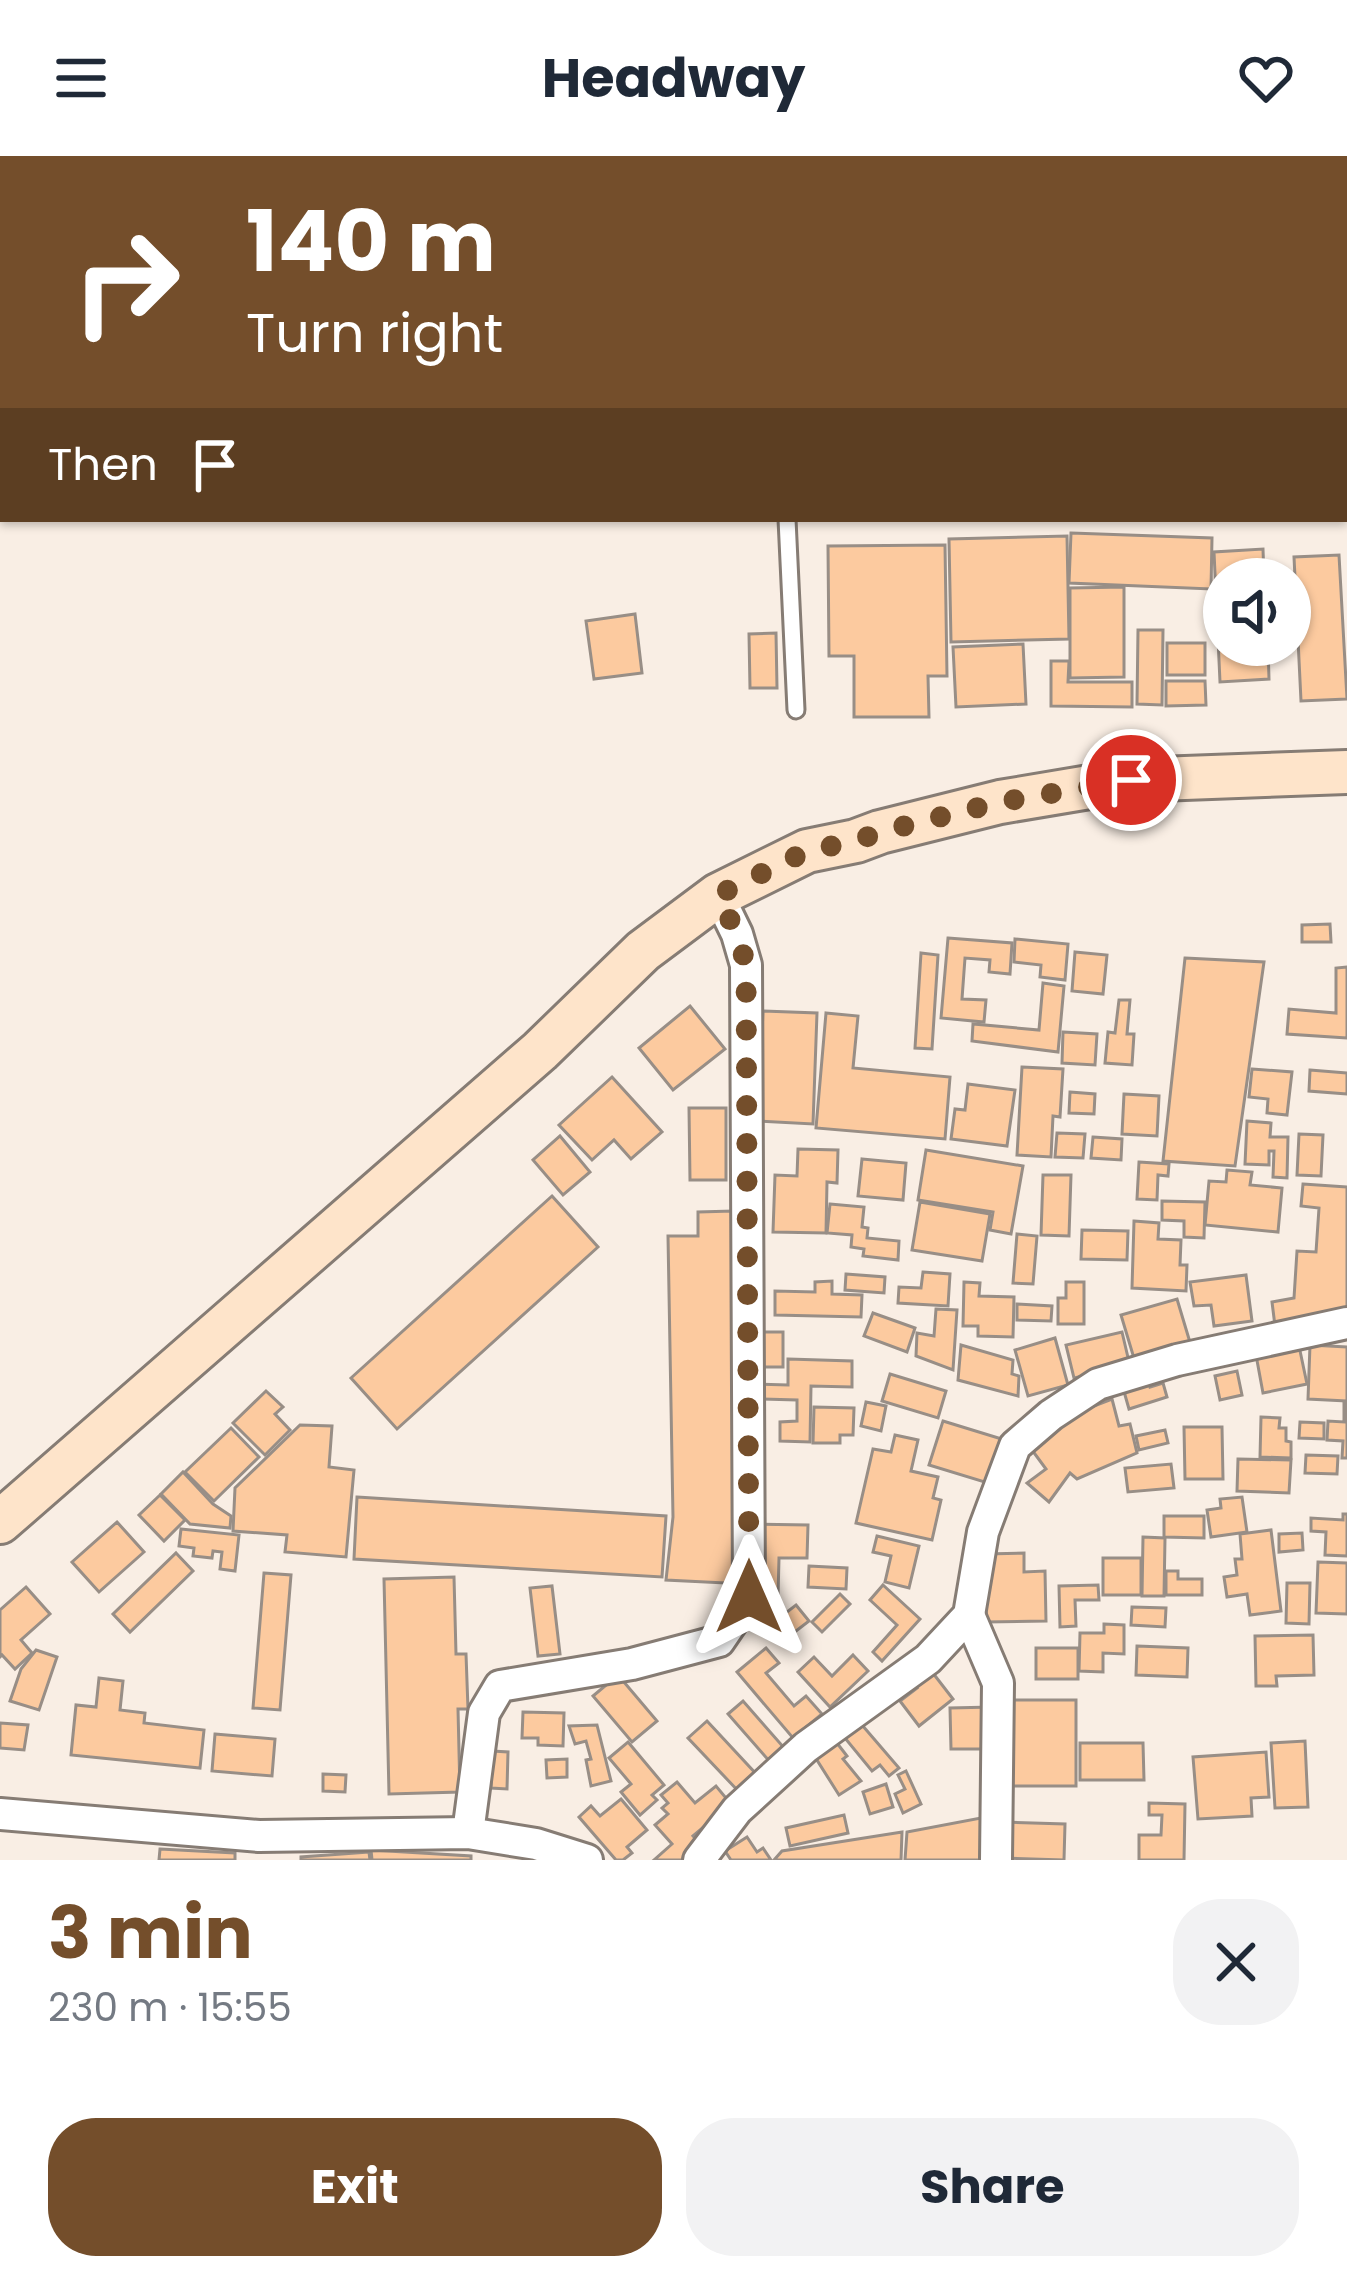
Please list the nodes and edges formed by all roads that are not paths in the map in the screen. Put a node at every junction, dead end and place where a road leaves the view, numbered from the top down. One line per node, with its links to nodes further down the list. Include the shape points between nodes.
1 (787, 522): 2 (lane)
2 (796, 710)
3 (1347, 772): 4 (main road, via 1131,780 1000,802 807,851)
4 (718, 895): 6 (main road, via 643,951 540,1051); 9 (street, via 746,964 749,1597 719,1641 500,1686 484,1713)
5 (1347, 1323): 7 (street, via 1098,1384 1051,1415 1015,1446 983,1532)
6 (0, 1522)
7 (969, 1615): 12 (street, via 928,1659 788,1763 737,1810); 13 (street, via 998,1683)
8 (0, 1814): 10 (street)
9 (468, 1833): 10 (street); 11 (street)
10 (257, 1848)
11 (587, 1860)
12 (700, 1860)
13 (996, 1860)

